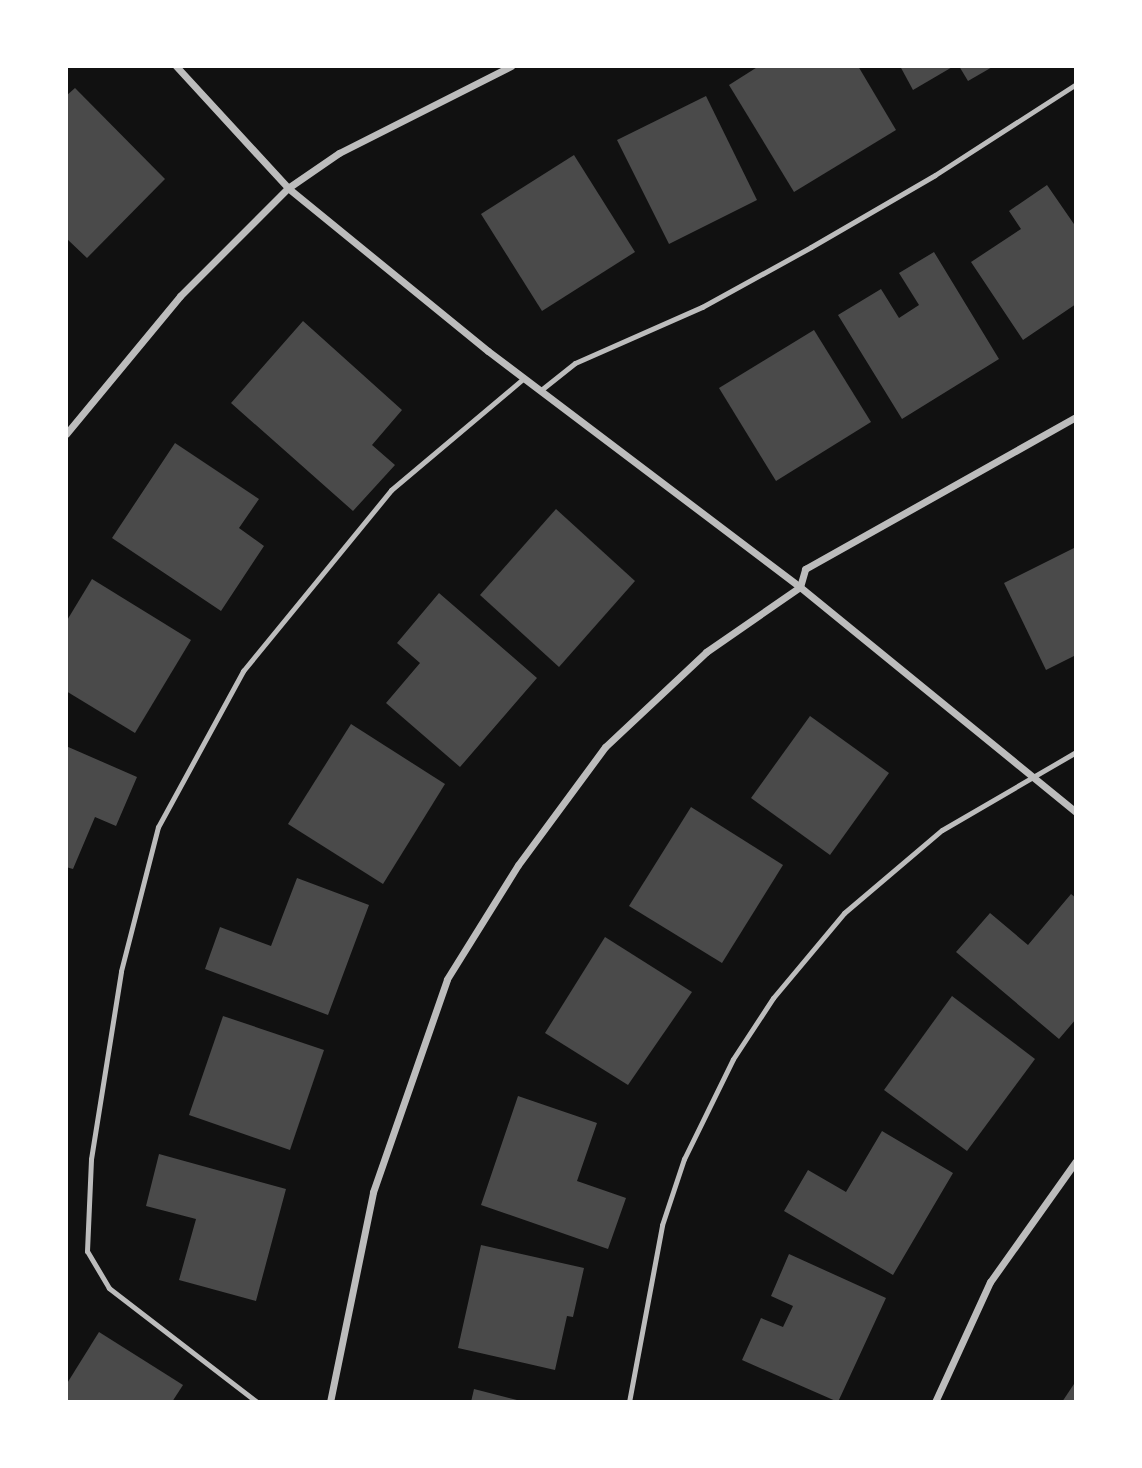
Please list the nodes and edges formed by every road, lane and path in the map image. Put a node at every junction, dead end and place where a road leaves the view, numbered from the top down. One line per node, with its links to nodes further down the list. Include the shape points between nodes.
1 (176, 66): 4 (street)
2 (511, 66): 4 (street, via 339,153)
3 (1076, 84): 6 (lane, via 822,241 702,307 575,363)
4 (288, 188): 5 (street); 8 (street, via 180,296)
5 (524, 378): 6 (street); 14 (lane, via 391,490 243,671 158,827 121,971 91,1159 87,1251 109,1288)
6 (541, 390): 9 (street)
7 (1076, 417): 9 (street, via 805,569)
8 (66, 433)
9 (800, 587): 11 (street); 15 (street, via 706,652 605,747 518,865 447,979 373,1192)
10 (1076, 752): 11 (lane)
11 (1034, 778): 12 (street); 16 (lane, via 988,799 942,830 844,914 773,998 746,1039 684,1158 662,1225)
12 (1076, 812)
13 (1076, 1161): 17 (street, via 990,1282)
14 (257, 1402)
15 (330, 1402)
16 (629, 1402)
17 (935, 1402)

